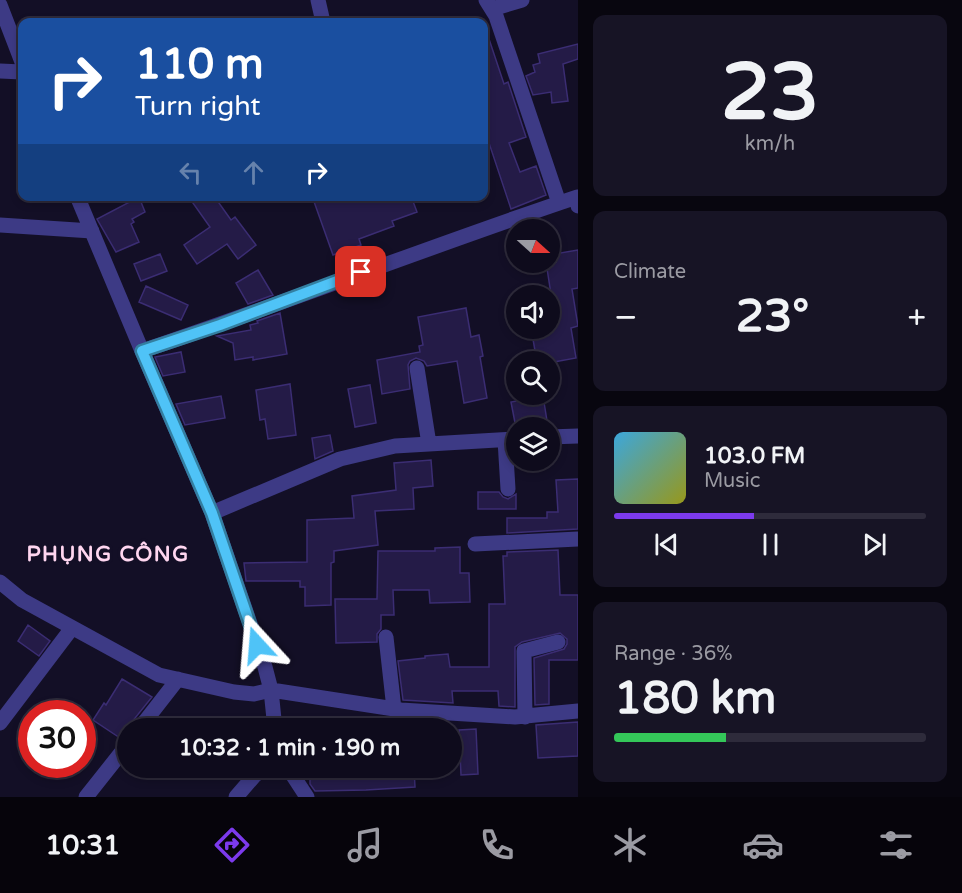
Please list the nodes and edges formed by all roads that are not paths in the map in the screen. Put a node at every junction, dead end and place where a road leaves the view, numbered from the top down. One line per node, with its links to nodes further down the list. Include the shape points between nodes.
1 (318, 0): 5 (street)
2 (522, 0): 3 (street)
3 (489, 4): 11 (street)
4 (0, 5): 6 (street)
5 (322, 18)
6 (18, 52)
7 (0, 71): 8 (street)
8 (18, 72)
9 (578, 200): 11 (street)
10 (79, 201): 13 (street)
11 (559, 202): 14 (street)
12 (0, 225): 13 (street)
13 (92, 231): 14 (street)
14 (142, 351): 22 (street)
15 (417, 368): 19 (street)
16 (578, 436): 17 (street)
17 (560, 437)
18 (506, 440): 19 (street)
19 (429, 444): 22 (street, via 395,446 340,459)
20 (509, 471): 21 (street)
21 (508, 489)
22 (212, 513): 30 (street)
23 (578, 539): 24 (street)
24 (475, 544)
25 (0, 582): 26 (street, via 22,600)
26 (72, 627): 29 (street, via 159,675); 36 (street)
27 (386, 637): 31 (street)
28 (558, 642): 33 (street, via 524,651)
29 (178, 679): 30 (street, via 234,692 254,694); 34 (street)
30 (271, 690): 31 (street); 35 (street)
31 (394, 709): 33 (street)
32 (578, 711): 33 (street)
33 (525, 717)
34 (148, 718)
35 (274, 718)
36 (0, 723)
37 (117, 758): 40 (street)
38 (252, 778): 41 (street)
39 (295, 778): 42 (street)
40 (86, 797)
41 (236, 797)
42 (307, 797)

